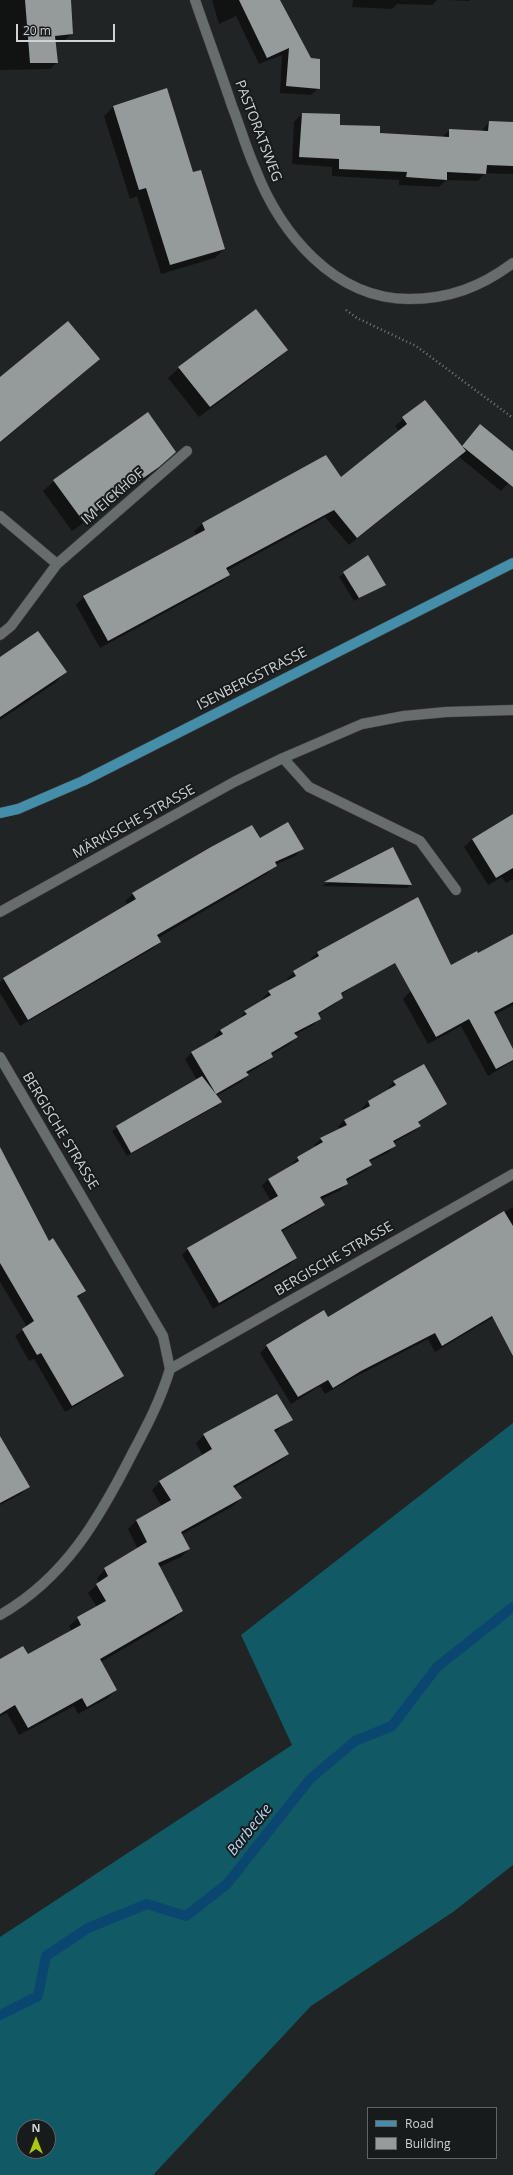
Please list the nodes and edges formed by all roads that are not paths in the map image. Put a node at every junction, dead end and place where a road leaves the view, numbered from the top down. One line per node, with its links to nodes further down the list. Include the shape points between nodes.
1 (195, 0): 2 (street, PASTORATSWEG, via 255,170 275,208 301,246 322,266 344,282 369,293 397,299 426,299 455,294 477,286)
2 (513, 264)
3 (187, 451): 6 (street, IM EICKHOF)
4 (0, 516): 6 (street)
5 (513, 563): 10 (main road, ISENBERGSTRASSE, via 84,781 18,809)
6 (56, 564): 7 (street, IM EICKHOF, via 11,626)
7 (0, 635)
8 (513, 710): 9 (street, MÄRKISCHE STRASSE, via 446,712 384,719 362,724)
9 (283, 758): 11 (street, via 309,787 420,841); 12 (street, MÄRKISCHE STRASSE, via 234,782)
10 (0, 813)
11 (456, 890)
12 (0, 912)
13 (0, 1057): 15 (street, BERGISCHE STRASSE, via 163,1336)
14 (513, 1174): 15 (street, BERGISCHE STRASSE)
15 (170, 1368): 16 (street, BERGISCHE STRASSE, via 164,1391 152,1416 113,1492 90,1528 63,1565 37,1592)
16 (0, 1615)

